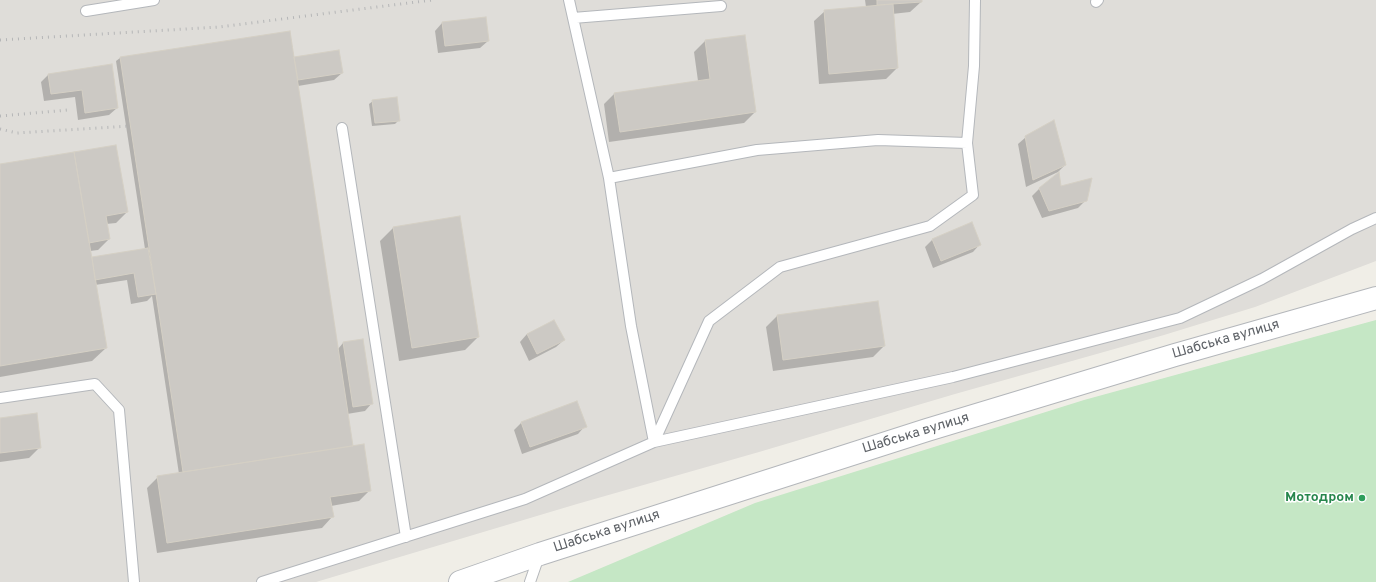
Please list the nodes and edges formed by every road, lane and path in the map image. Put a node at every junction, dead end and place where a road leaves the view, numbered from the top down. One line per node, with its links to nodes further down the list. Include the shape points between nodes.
1 (154, 0): 5 (lane)
2 (569, 0): 6 (lane)
3 (975, 0): 8 (lane, via 974,66)
4 (721, 6): 6 (lane)
5 (86, 11)
6 (573, 18): 9 (lane)
7 (342, 128): 14 (lane)
8 (967, 143): 9 (lane, via 878,140 757,150); 13 (lane, via 973,195 930,226 780,267 709,321)
9 (609, 178): 13 (lane, via 631,326)
10 (1376, 218): 13 (lane, via 1262,279 1180,318 953,377)
11 (1376, 298): 15 (street, Шабська вулиця, via 1168,357 927,430)
12 (0, 398): 16 (lane, via 95,384 119,410)
13 (654, 442): 14 (lane, via 525,499)
14 (406, 537): 17 (lane)
15 (540, 554): 18 (street, Шабська вулиця); 19 (lane)
16 (134, 582)
17 (262, 582)
18 (460, 582)
19 (530, 582)

